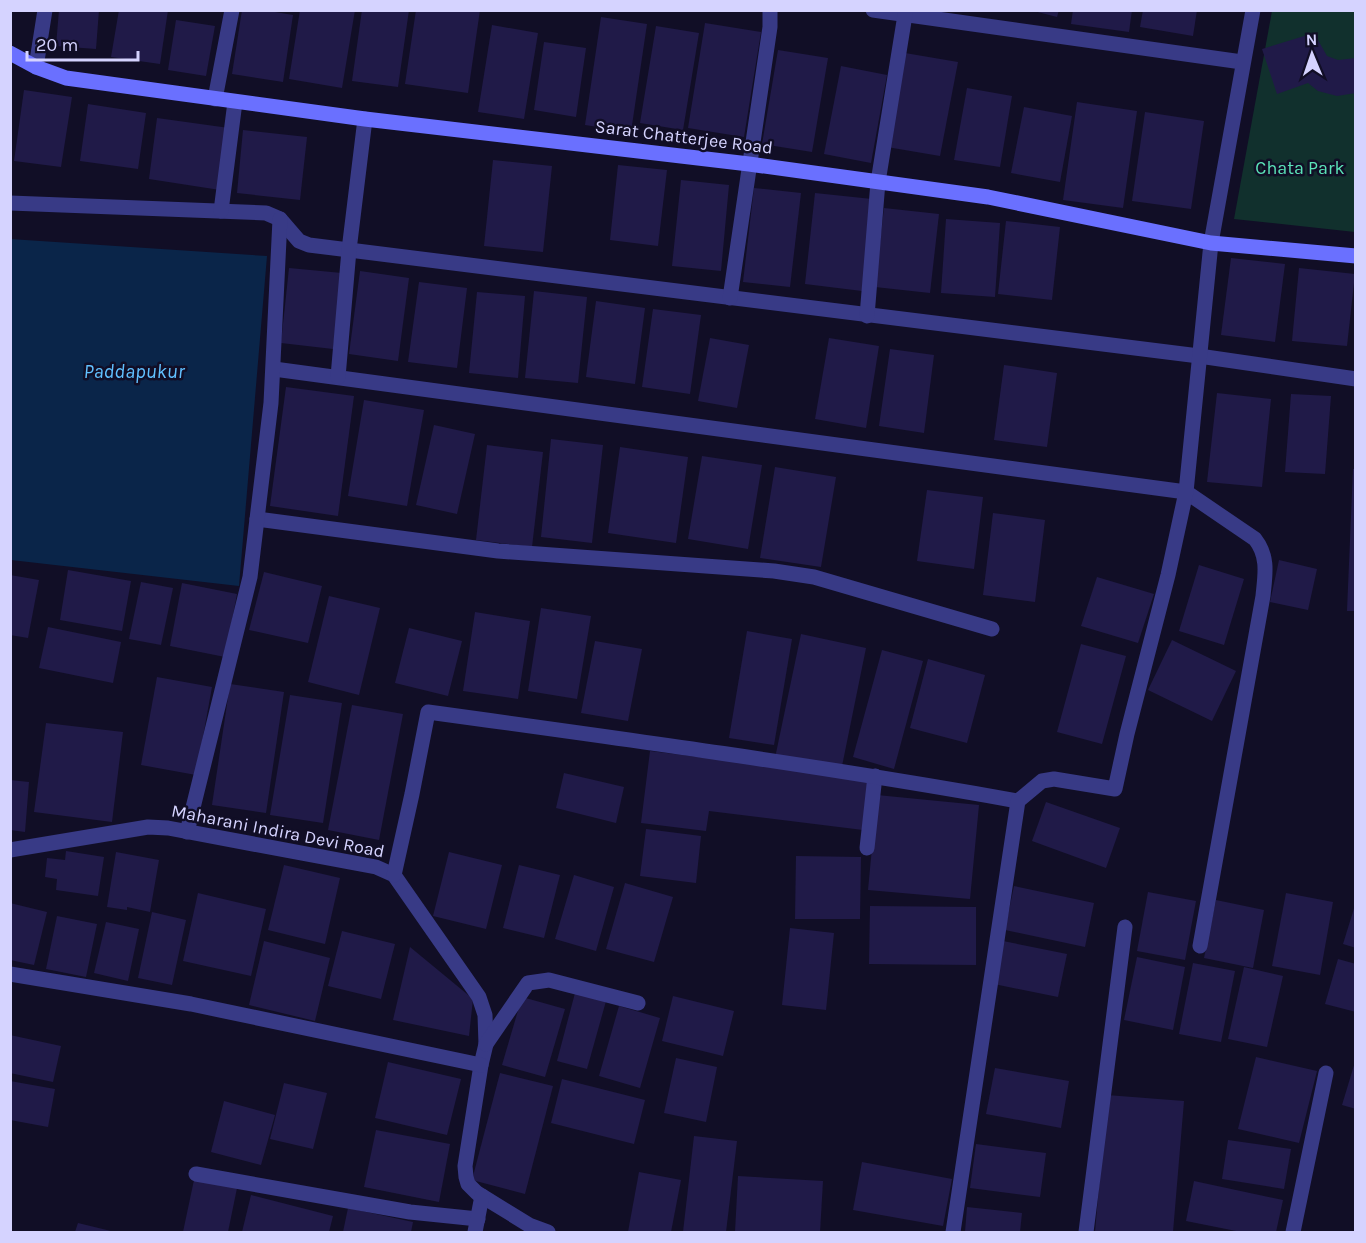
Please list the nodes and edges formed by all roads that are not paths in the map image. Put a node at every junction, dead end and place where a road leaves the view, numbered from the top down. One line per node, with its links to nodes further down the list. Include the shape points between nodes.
1 (45, 10): 9 (street)
2 (232, 10): 10 (street)
3 (770, 10): 13 (street)
4 (873, 10): 6 (street)
5 (1253, 10): 8 (street)
6 (905, 15): 8 (street); 14 (street)
7 (10, 53): 9 (street, Sarat Chatterjee Road)
8 (1242, 62): 18 (street)
9 (36, 67): 10 (street, Sarat Chatterjee Road, via 66,78)
10 (215, 99): 11 (street, Sarat Chatterjee Road)
11 (235, 102): 12 (street, Sarat Chatterjee Road); 16 (street)
12 (365, 119): 13 (street, Sarat Chatterjee Road); 19 (street)
13 (749, 164): 14 (street, Sarat Chatterjee Road); 21 (street)
14 (878, 182): 18 (street, Sarat Chatterjee Road, via 988,197); 22 (street)
15 (10, 202): 16 (street)
16 (221, 211): 17 (street, via 266,213)
17 (280, 219): 19 (street, via 299,241); 24 (street)
18 (1211, 243): 20 (street, Sarat Chatterjee Road); 23 (street)
19 (350, 250): 21 (street); 25 (street)
20 (1356, 256)
21 (730, 298): 22 (street)
22 (867, 316): 23 (street)
23 (1199, 356): 26 (street); 27 (street)
24 (274, 369): 25 (street); 28 (street)
25 (338, 377): 27 (street)
26 (1356, 379)
27 (1186, 492): 31 (street, via 1115,789 1054,778 1042,781); 37 (street, via 1255,539 1266,561 1261,608)
28 (257, 519): 29 (street, via 498,551 774,571 814,577); 32 (street, via 242,617)
29 (992, 629)
30 (875, 776): 31 (street); 33 (street); 35 (street, via 428,712)
31 (1018, 801): 47 (street)
32 (187, 832): 34 (street, Maharani Indira Devi Road, via 148,827); 35 (street, Maharani Indira Devi Road, via 376,867)
33 (867, 848)
34 (10, 850)
35 (394, 875): 40 (street, Maharani Indira Devi Road, via 479,997 485,1015)
36 (1125, 927): 48 (street)
37 (1200, 946)
38 (10, 974): 41 (street, via 191,1004)
39 (638, 1003): 40 (street, via 549,980 528,983)
40 (486, 1044): 41 (street, Maharani Indira Devi Road)
41 (481, 1065): 44 (street, Maharani Indira Devi Road, via 465,1166 468,1184)
42 (1326, 1073): 49 (street)
43 (196, 1174): 45 (street)
44 (482, 1196): 45 (street); 46 (street, Maharani Indira Devi Road)
45 (476, 1226)
46 (548, 1233)
47 (953, 1233)
48 (1086, 1233)
49 (1293, 1233)

